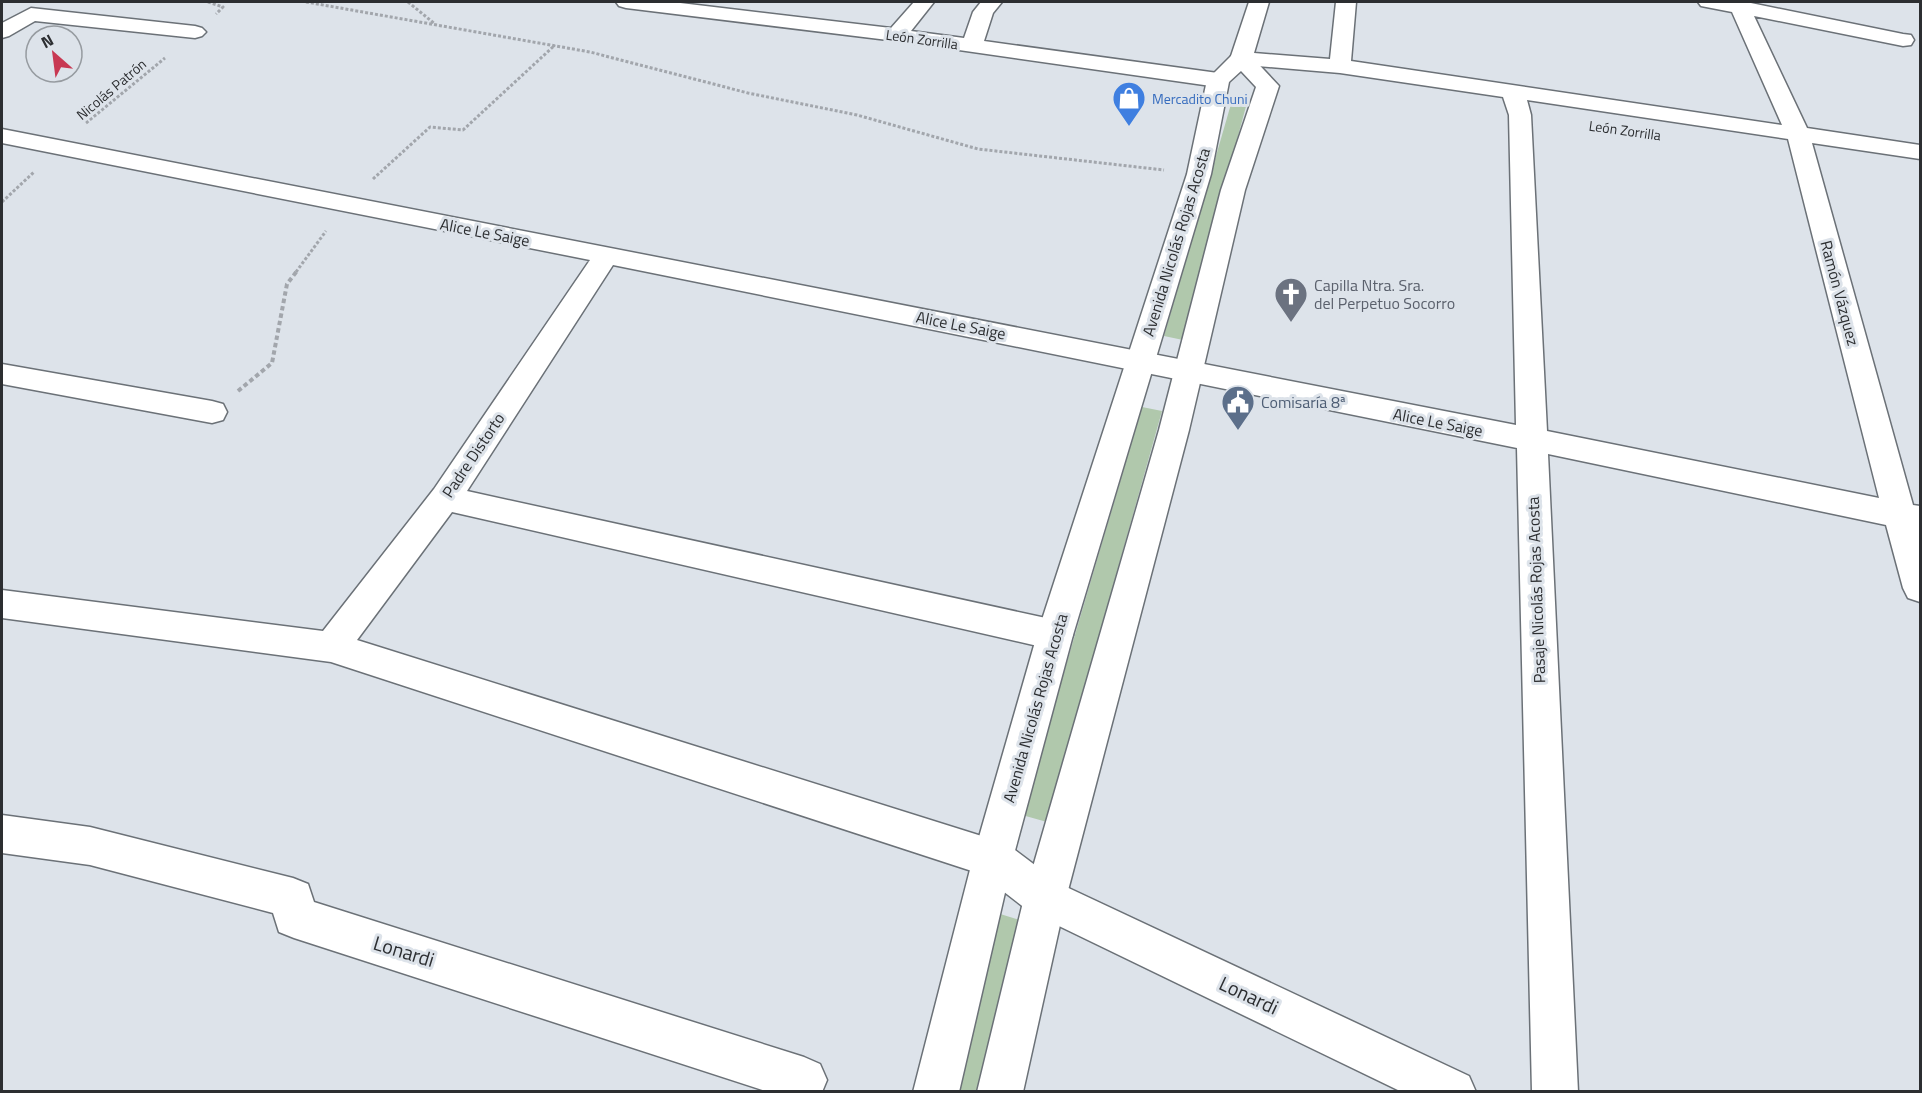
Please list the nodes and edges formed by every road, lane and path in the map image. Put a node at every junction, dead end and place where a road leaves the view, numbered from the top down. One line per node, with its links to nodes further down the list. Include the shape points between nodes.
1 (208, 2): 13 (path, Nicolás Patrón, via 224,8)
2 (306, 2): 11 (path)
3 (408, 2): 11 (path)
4 (626, 2): 14 (street, León Zorrilla)
5 (924, 2): 14 (street)
6 (992, 2): 16 (street, via 983,12)
7 (1259, 2): 17 (street)
8 (1346, 2): 18 (street)
9 (1708, 2): 10 (street)
10 (1739, 6): 15 (street); 23 (street, Ramón Vázquez)
11 (436, 25): 25 (path, via 590,51 748,93 857,115 978,149)
12 (2, 32): 13 (street, via 31,14)
13 (195, 32): 22 (path, Nicolás Patrón)
14 (896, 36): 16 (street, León Zorrilla)
15 (1903, 40)
16 (972, 46): 19 (street, León Zorrilla)
17 (1241, 59): 18 (street); 19 (street); 29 (street, via 1268,86 1233,190)
18 (1340, 66): 20 (street, León Zorrilla, via 1345,76 1378,94)
19 (1218, 80): 25 (street, Avenida Nicolás Rojas Acosta)
20 (1516, 103): 23 (street, León Zorrilla); 32 (street, Pasaje Nicolás Rojas Acosta)
21 (2, 136): 22 (street, Alice Le Saige)
22 (59, 148): 26 (path, Nicolás Patrón); 27 (street, Alice Le Saige)
23 (1810, 150): 24 (street, León Zorrilla); 34 (street, Ramón Vázquez)
24 (1920, 152)
25 (1199, 174): 28 (street, Avenida Nicolás Rojas Acosta)
26 (2, 202)
27 (606, 256): 28 (street, Alice Le Saige); 33 (street, Padre Distorto)
28 (1140, 360): 29 (street, Alice Le Saige); 37 (street, Avenida Nicolás Rojas Acosta)
29 (1189, 372): 32 (street, Alice Le Saige); 41 (street)
30 (2, 374): 31 (street)
31 (212, 412)
32 (1531, 441): 34 (street, Alice Le Saige); 46 (street, Pasaje Nicolás Rojas Acosta)
33 (445, 498): 37 (street); 38 (street, Padre Distorto)
34 (1910, 517): 35 (street, Ramón Vázquez)
35 (1920, 588)
36 (2, 604): 38 (street, Lonardi)
37 (1056, 635): 40 (street, Avenida Nicolás Rojas Acosta)
38 (331, 647): 40 (street, Lonardi)
39 (2, 834): 42 (street, Lonardi, via 90,846 293,898 294,917 804,1080)
40 (993, 858): 41 (street, Lonardi); 43 (street, Avenida Nicolás Rojas Acosta)
41 (1045, 898): 44 (street); 45 (street, Lonardi)
42 (797, 1092)
43 (936, 1092)
44 (1000, 1092)
45 (1453, 1092)
46 (1555, 1092)

